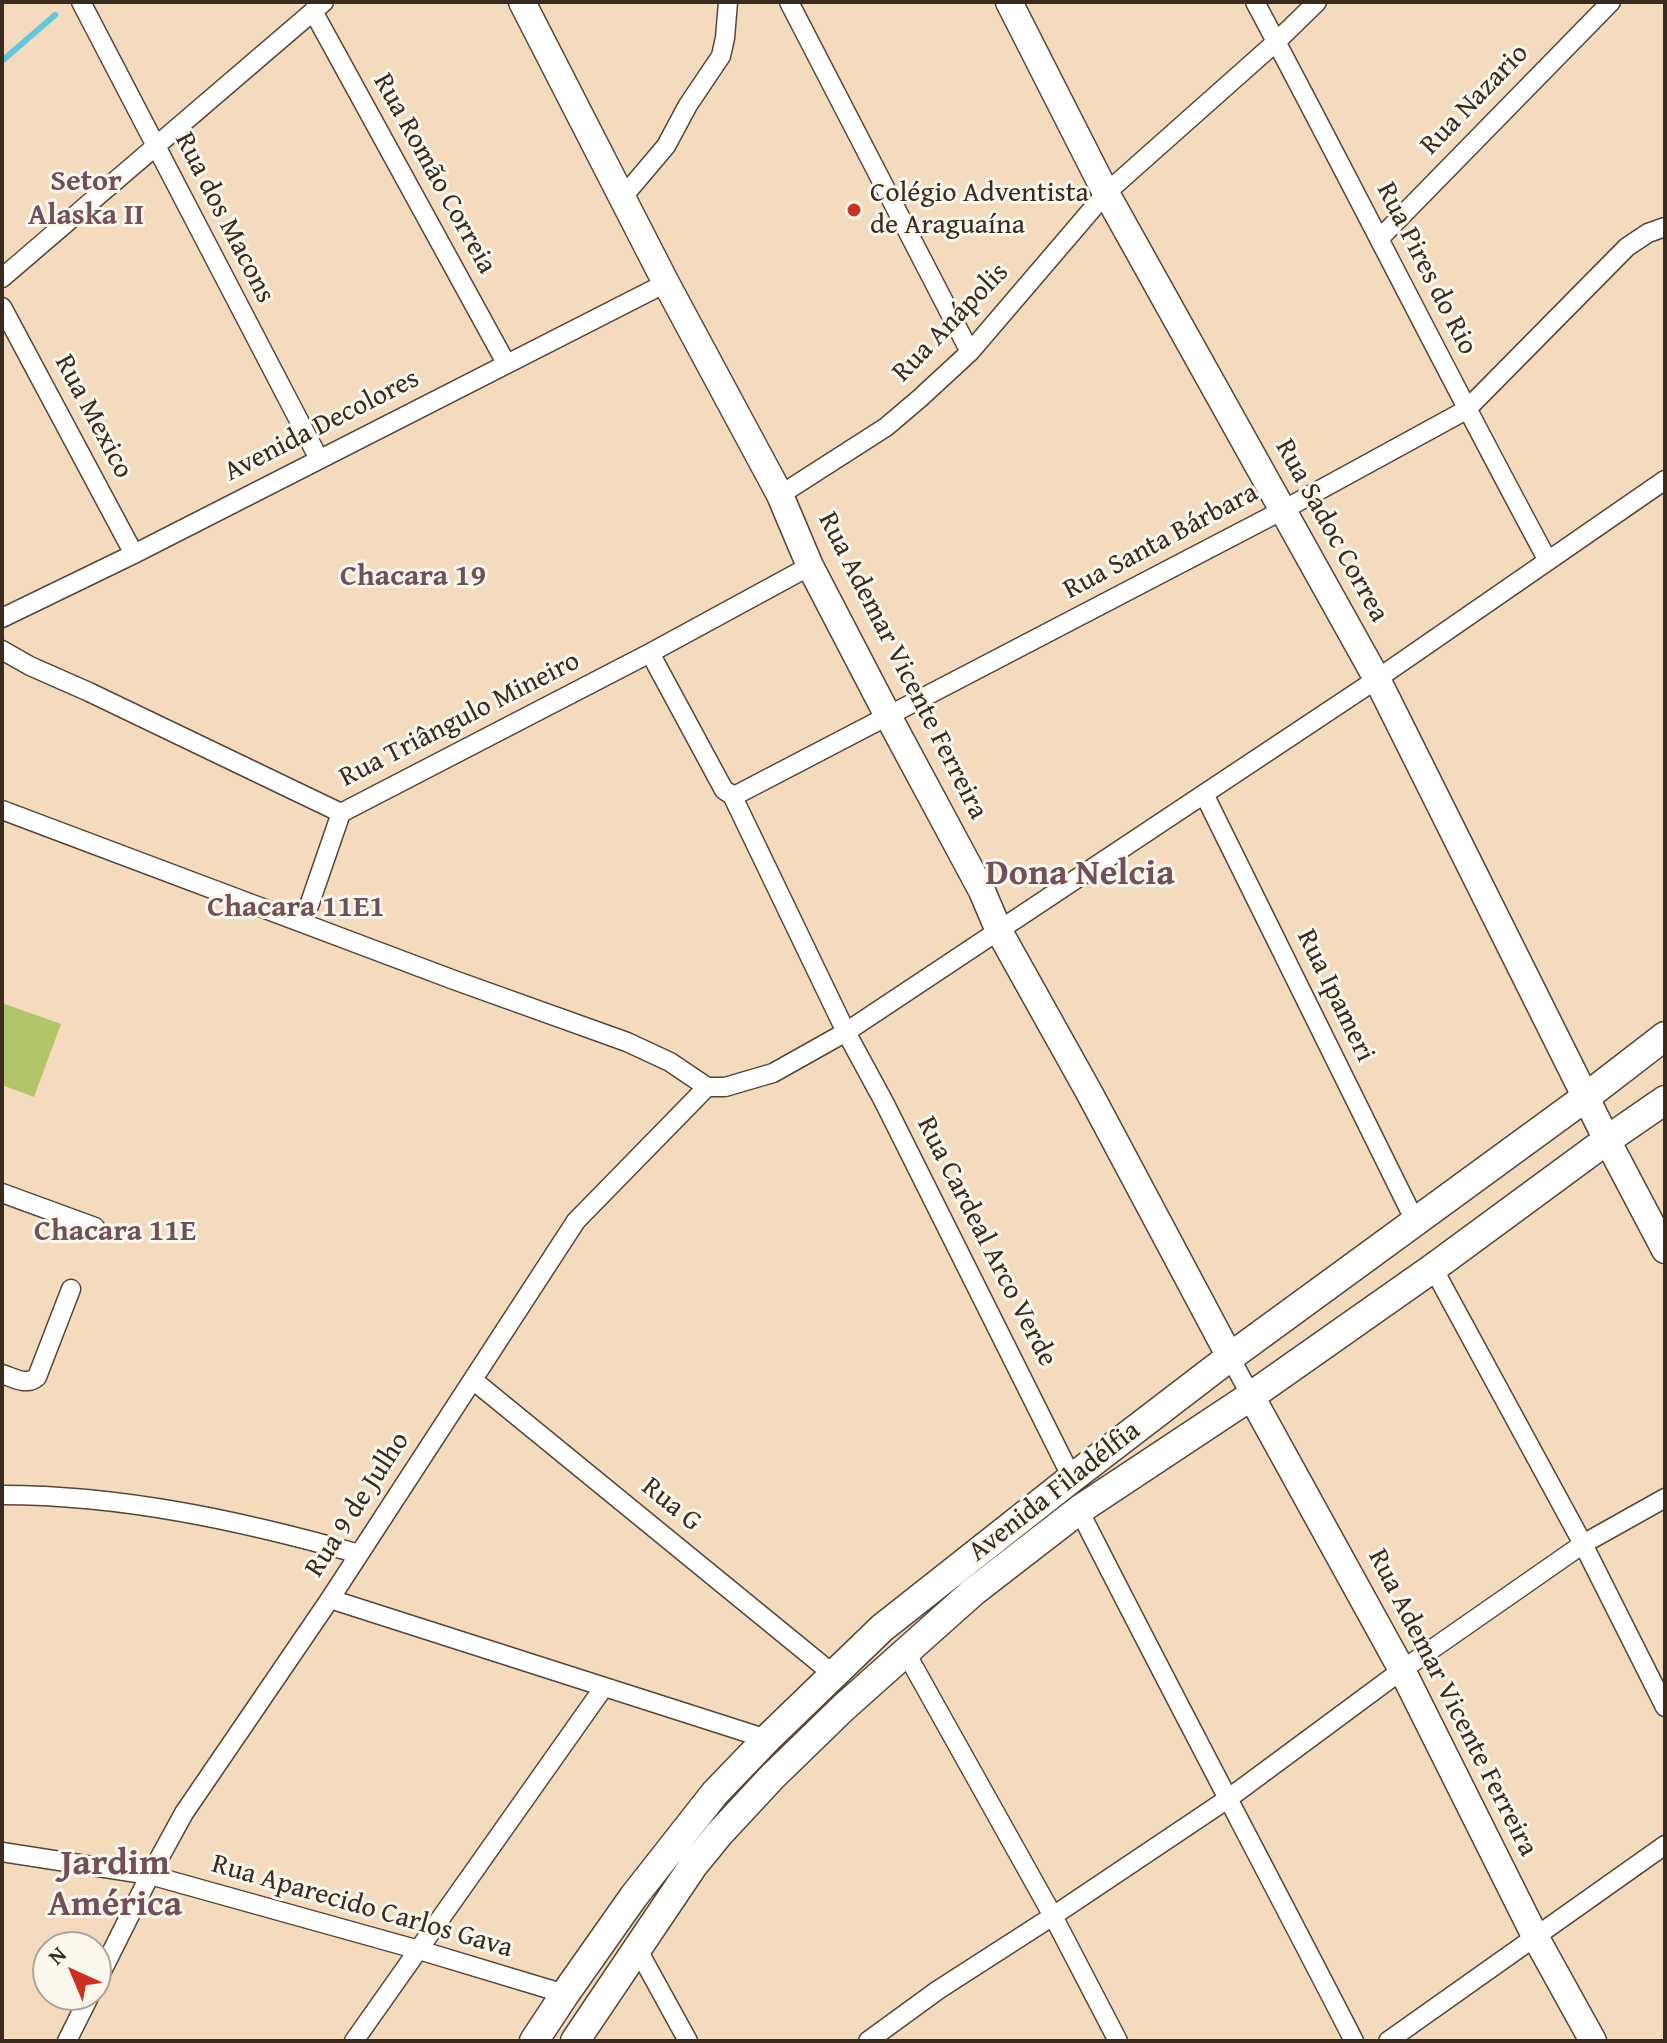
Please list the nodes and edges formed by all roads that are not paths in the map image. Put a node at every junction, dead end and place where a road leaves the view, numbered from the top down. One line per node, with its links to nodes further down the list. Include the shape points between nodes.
1 (81, 2): 11 (street, Rua dos Macons)
2 (522, 2): 13 (street, Rua Ademar Vicente Ferreira)
3 (728, 2): 13 (street, via 721,56 666,146)
4 (789, 2): 19 (street)
5 (1009, 2): 12 (street, Rua Sadoc Correa)
6 (1255, 2): 10 (street, Rua Pires do Rio)
7 (1317, 2): 10 (street, Rua Anápolis)
8 (1611, 2): 15 (street, Rua Nazario)
9 (318, 7): 11 (street); 20 (street, Rua Romão Correia)
10 (1276, 42): 12 (street, Rua Anápolis); 15 (street, Rua Pires do Rio)
11 (156, 147): 16 (street); 22 (street, Rua dos Macons)
12 (1106, 193): 19 (street, Rua Anápolis); 25 (street, Rua Sadoc Correa)
13 (622, 198): 17 (street, Rua Ademar Vicente Ferreira)
14 (1665, 227): 21 (street, Rua Santa Bárbara, via 1627,247)
15 (1380, 238): 21 (street, Rua Pires do Rio)
16 (2, 278)
17 (666, 283): 20 (street, Avenida Decolores); 24 (street, Rua Ademar Vicente Ferreira)
18 (2, 307): 26 (street, Rua Mexico)
19 (970, 352): 24 (street, Rua Anápolis, via 886,427)
20 (506, 363): 22 (street, Avenida Decolores)
21 (1466, 410): 25 (street, Rua Santa Bárbara); 27 (street, Rua Pires do Rio)
22 (319, 459): 26 (street, Avenida Decolores)
23 (1665, 480): 27 (street)
24 (780, 495): 28 (street, Rua Ademar Vicente Ferreira)
25 (1283, 510): 32 (street, Rua Sadoc Correa); 33 (street, Rua Santa Bárbara)
26 (134, 554): 29 (street, Avenida Decolores)
27 (1548, 561): 32 (street)
28 (810, 566): 31 (street, Rua Triângulo Mineiro); 33 (street, Rua Ademar Vicente Ferreira)
29 (2, 618)
30 (2, 650): 37 (street, Rua Triângulo Mineiro)
31 (650, 653): 34 (street); 37 (street, Rua Triângulo Mineiro)
32 (1377, 679): 35 (street); 43 (street, Rua Sadoc Correa)
33 (888, 716): 34 (street, Rua Santa Bárbara, via 738,794); 39 (street, Rua Ademar Vicente Ferreira)
34 (728, 792): 40 (street, Rua Cardeal Arco Verde)
35 (1204, 794): 39 (street); 47 (street, Rua Ipameri)
36 (2, 810): 38 (street)
37 (341, 813): 38 (street)
38 (303, 923): 42 (street, via 627,1042)
39 (999, 931): 40 (street); 52 (street, Rua Ademar Vicente Ferreira)
40 (846, 1032): 42 (street, via 773,1073); 56 (street, Rua Cardeal Arco Verde)
41 (1665, 1036): 43 (main road, Avenida Filadélfia)
42 (716, 1087): 54 (street, Rua 9 de Julho, via 576,1221)
43 (1586, 1097): 45 (street, Rua Sadoc Correa); 47 (main road, Avenida Filadélfia)
44 (1665, 1100): 45 (main road, Avenida Filadélfia)
45 (1607, 1140): 49 (street, Rua Sadoc Correa); 50 (main road, Avenida Filadélfia)
46 (2, 1193): 48 (street)
47 (1416, 1223): 52 (main road, Avenida Filadélfia)
48 (95, 1227)
49 (1665, 1250)
50 (1433, 1268): 55 (main road, Avenida Filadélfia); 60 (street)
51 (71, 1289): 53 (street, via 37,1377 24,1382)
52 (1230, 1357): 55 (street); 56 (main road, Avenida Filadélfia)
53 (2, 1374)
54 (473, 1380): 61 (street, Rua 9 de Julho); 65 (street, Rua G)
55 (1251, 1396): 59 (main road, Avenida Filadélfia); 64 (street, Rua Ademar Vicente Ferreira)
56 (1072, 1478): 65 (main road, Avenida Filadélfia, via 882,1628)
57 (2, 1495): 61 (street, via 124,1503)
58 (1665, 1498): 60 (street)
59 (1079, 1510): 63 (main road, Avenida Filadélfia, via 973,1592); 69 (street)
60 (1583, 1544): 64 (street); 67 (street)
61 (359, 1554): 62 (street, Rua 9 de Julho)
62 (330, 1599): 66 (street); 72 (street, Rua 9 de Julho, via 184,1813)
63 (906, 1653): 73 (street); 76 (main road, Avenida Filadélfia, via 843,1708 719,1834)
64 (1402, 1670): 69 (street); 74 (street, Rua Ademar Vicente Ferreira)
65 (833, 1674): 68 (main road, Avenida Filadélfia)
66 (604, 1687): 68 (street); 75 (street)
67 (1665, 1707)
68 (767, 1739): 78 (main road, Avenida Filadélfia, via 715,1793)
69 (1229, 1798): 73 (street); 87 (street)
70 (1665, 1845): 74 (street)
71 (2, 1852): 72 (street, Rua Aparecido Carlos Gava)
72 (150, 1875): 75 (street, Rua Aparecido Carlos Gava); 77 (street, Rua 9 de Julho)
73 (1053, 1916): 85 (street); 86 (street)
74 (1536, 1938): 88 (street); 89 (street, Rua Ademar Vicente Ferreira)
75 (419, 1950): 78 (street, Rua Aparecido Carlos Gava); 81 (street)
76 (638, 1950): 83 (main road, Avenida Filadélfia); 84 (street)
77 (112, 1951)
78 (565, 1994): 82 (main road, Avenida Filadélfia)
79 (82, 2011): 80 (street)
80 (67, 2041)
81 (354, 2041)
82 (534, 2041)
83 (575, 2041)
84 (688, 2041)
85 (868, 2041)
86 (1118, 2041)
87 (1354, 2041)
88 (1388, 2041)
89 (1593, 2041)

